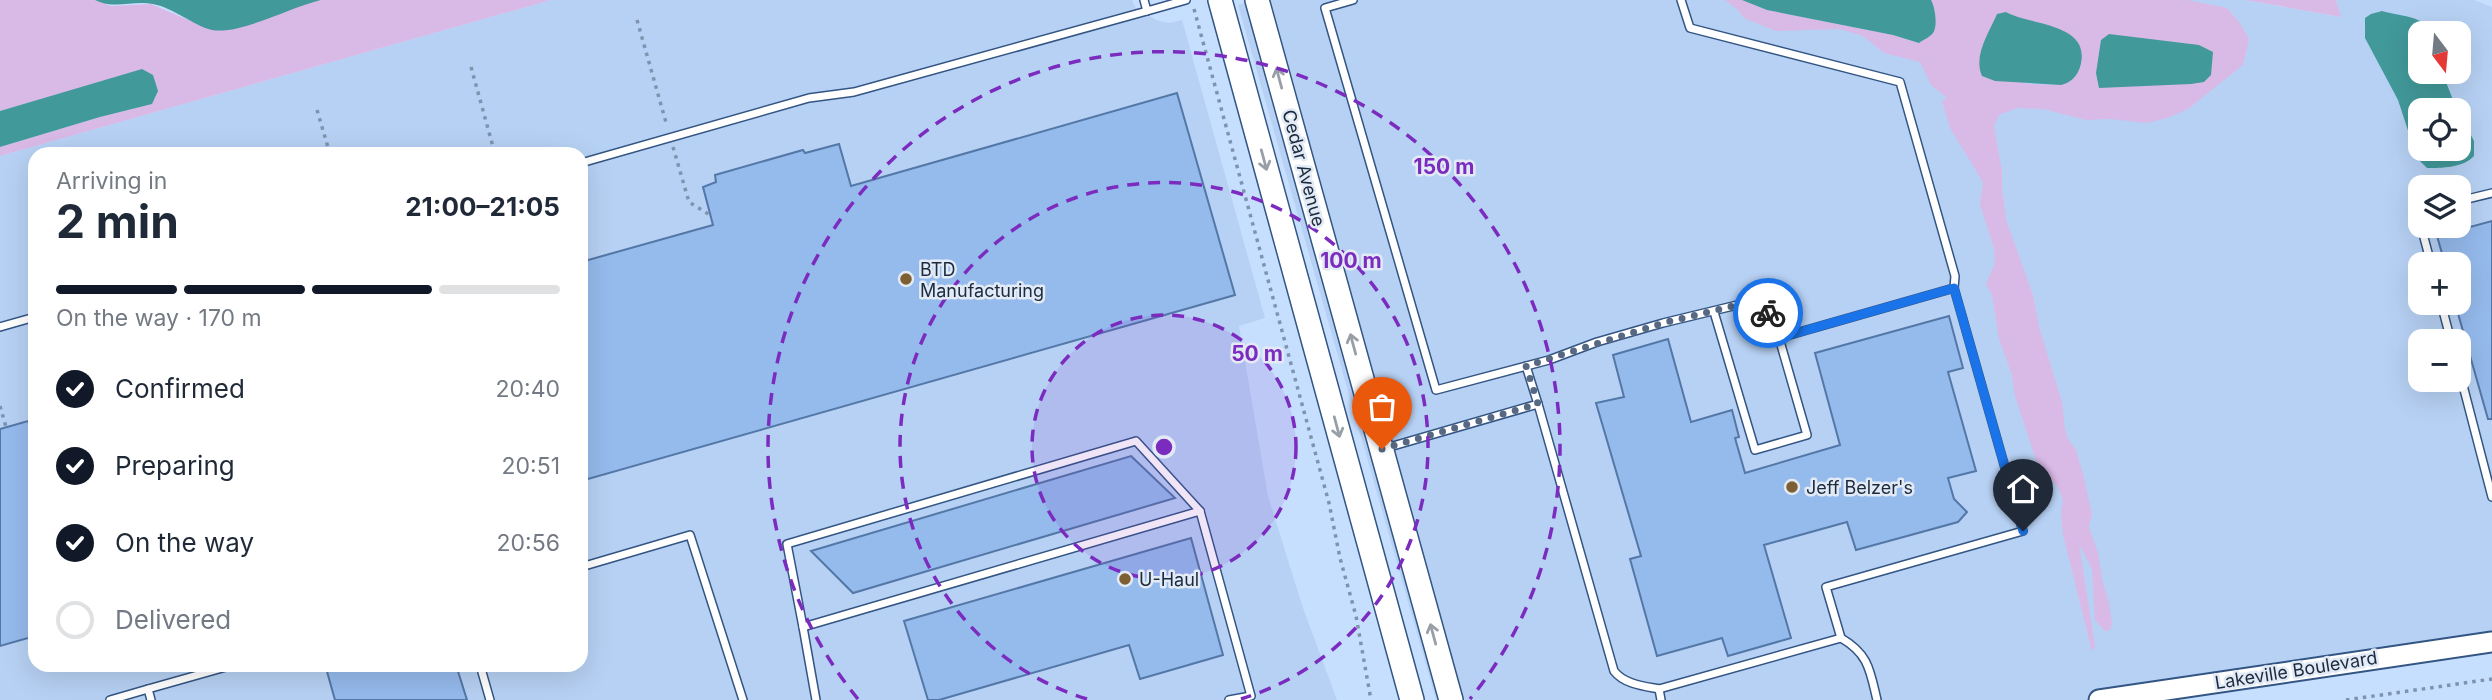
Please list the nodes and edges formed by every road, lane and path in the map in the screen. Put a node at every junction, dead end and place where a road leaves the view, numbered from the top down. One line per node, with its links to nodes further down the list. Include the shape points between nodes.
1 (1144, 0): 8 (lane)
2 (1186, 0): 8 (lane)
3 (1192, 0): 47 (path, via 1329,503)
4 (1220, 0): 40 (main road, Cedar Avenue, one-way to 40)
5 (1257, 0): 28 (main road, Cedar Avenue, one-way to 5)
6 (1353, 0): 23 (lane, via 1325,8 1436,390)
7 (1681, 0): 18 (lane, via 1689,28 1900,82 1955,276)
8 (1147, 11): 14 (lane, via 854,92 809,98)
9 (637, 20): 17 (path, via 689,202)
10 (471, 67): 13 (path)
11 (317, 110): 12 (path)
12 (328, 147)
13 (493, 147)
14 (588, 161)
15 (2492, 193): 16 (lane)
16 (2471, 198)
17 (710, 215)
18 (1954, 288): 22 (lane); 33 (lane, via 2023,531 1826,587)
19 (1714, 312): 22 (lane, via 1762,299); 22 (lane, via 1755,450 1807,435); 23 (lane, via 1663,323)
20 (28, 319): 21 (lane)
21 (0, 327)
22 (1779, 338)
23 (1526, 366): 25 (lane)
24 (2465, 392): 29 (lane)
25 (1538, 404): 28 (lane); 39 (lane, via 1614,671 1626,681)
26 (0, 406): 27 (path)
27 (6, 427)
28 (1382, 449): 48 (main road, Cedar Avenue, one-way to 28)
29 (2492, 497)
30 (1200, 511): 32 (lane); 32 (lane, via 1136,442 1123,445 787,544); 46 (lane, via 1251,696)
31 (588, 565): 44 (lane, via 690,534)
32 (803, 627): 45 (lane)
33 (1841, 638): 39 (lane); 50 (lane, via 1862,653)
34 (2492, 642): 51 (street, Lakeville Boulevard)
35 (207, 672): 38 (lane)
36 (482, 672): 43 (lane)
37 (2492, 679): 52 (path)
38 (148, 688): 41 (lane); 42 (lane)
39 (1659, 689): 49 (lane)
40 (1409, 694)
41 (110, 700)
42 (151, 700)
43 (490, 700)
44 (743, 700)
45 (816, 700)
46 (1229, 700)
47 (1371, 700)
48 (1451, 700)
49 (1661, 700)
50 (1877, 700)
51 (2099, 700)
52 (2346, 700)

